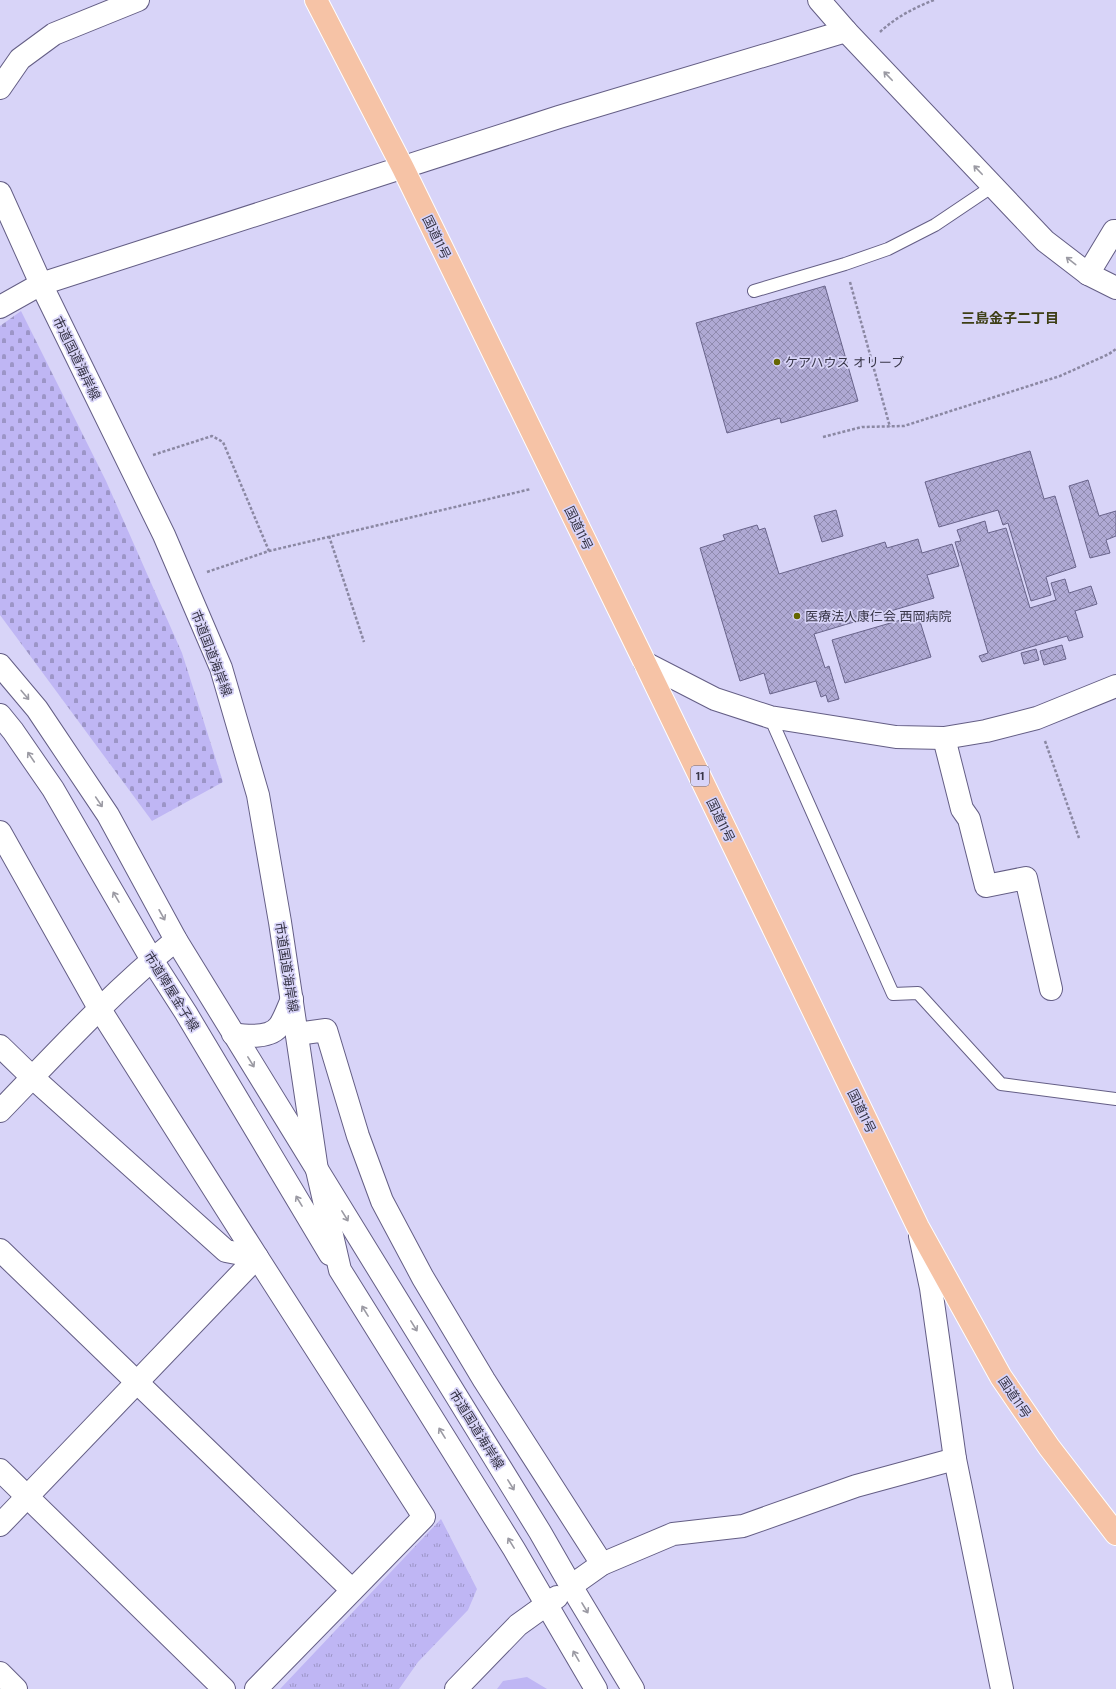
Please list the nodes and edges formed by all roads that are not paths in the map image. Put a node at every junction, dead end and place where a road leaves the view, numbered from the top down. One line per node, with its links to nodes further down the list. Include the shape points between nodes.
1 (138, 0): 5 (street, via 54,34 20,59)
2 (316, 0): 6 (highway, 国道11号 / 11)
3 (819, 0): 4 (street)
4 (846, 31): 6 (street, via 559,117); 7 (street, one-way to 4)
5 (0, 88)
6 (403, 168): 11 (street); 15 (highway, 国道11号 / 11)
7 (993, 186): 10 (street, one-way to 7, via 1045,241); 13 (lane, via 935,225 888,250)
8 (0, 194): 11 (street, 市道国道海岸線)
9 (1116, 231): 10 (street)
10 (1088, 274): 12 (street)
11 (41, 284): 14 (street); 25 (street, 市道国道海岸線, via 164,535 221,668 258,795)
12 (1116, 288)
13 (754, 291)
14 (0, 307)
15 (645, 663): 19 (street, via 715,699); 34 (highway, 国道11号 / 11)
16 (0, 665): 22 (street, one-way to 22, via 36,709 108,816)
17 (1116, 686): 20 (street, via 1037,718)
18 (0, 715): 23 (street, 市道陣屋金子線, one-way to 18, via 53,789)
19 (770, 717): 20 (street, via 896,737); 31 (lane, via 893,994 918,993 1001,1084)
20 (944, 738): 24 (street, via 962,809 969,819 986,886 1026,878)
21 (0, 832): 26 (street)
22 (176, 940): 23 (street); 27 (street)
23 (152, 960): 26 (street); 37 (street, 市道陣屋金子線, one-way to 23)
24 (1051, 989)
25 (292, 999): 27 (street, via 279,1027 267,1034 250,1037); 28 (street, 市道国道海岸線)
26 (99, 1008): 30 (street); 36 (street)
27 (233, 1034): 33 (street, one-way to 33)
28 (296, 1034): 33 (street, 市道国道海岸線); 44 (street, via 326,1030 358,1136 382,1201 423,1278 484,1380)
29 (0, 1046): 30 (street)
30 (32, 1077): 32 (street); 36 (street, via 226,1251)
31 (1116, 1100)
32 (0, 1111)
33 (318, 1170): 37 (street, 市道国道海岸線); 45 (street, 市道国道海岸線, one-way to 45)
34 (918, 1227): 39 (street, via 931,1288); 43 (highway, 国道11号 / 11, via 1001,1377 1049,1447)
35 (0, 1250): 38 (street)
36 (257, 1257): 38 (street); 46 (street, via 424,1517)
37 (340, 1270): 47 (street, 市道国道海岸線, one-way to 37, via 514,1549)
38 (138, 1383): 41 (street); 46 (street)
39 (955, 1459): 44 (street, via 856,1486 743,1526 673,1534); 55 (street)
40 (0, 1470): 41 (street)
41 (27, 1497): 42 (street); 50 (street)
42 (0, 1525)
43 (1116, 1534)
44 (602, 1564): 45 (street)
45 (571, 1586): 47 (street); 54 (street, 市道国道海岸線, one-way to 54)
46 (352, 1590): 51 (street)
47 (546, 1605): 52 (street, via 518,1625); 53 (street, 市道国道海岸線, one-way to 47)
48 (0, 1673): 49 (street)
49 (16, 1689)
50 (224, 1689)
51 (256, 1689)
52 (456, 1689)
53 (596, 1689)
54 (633, 1689)
55 (1002, 1689)

